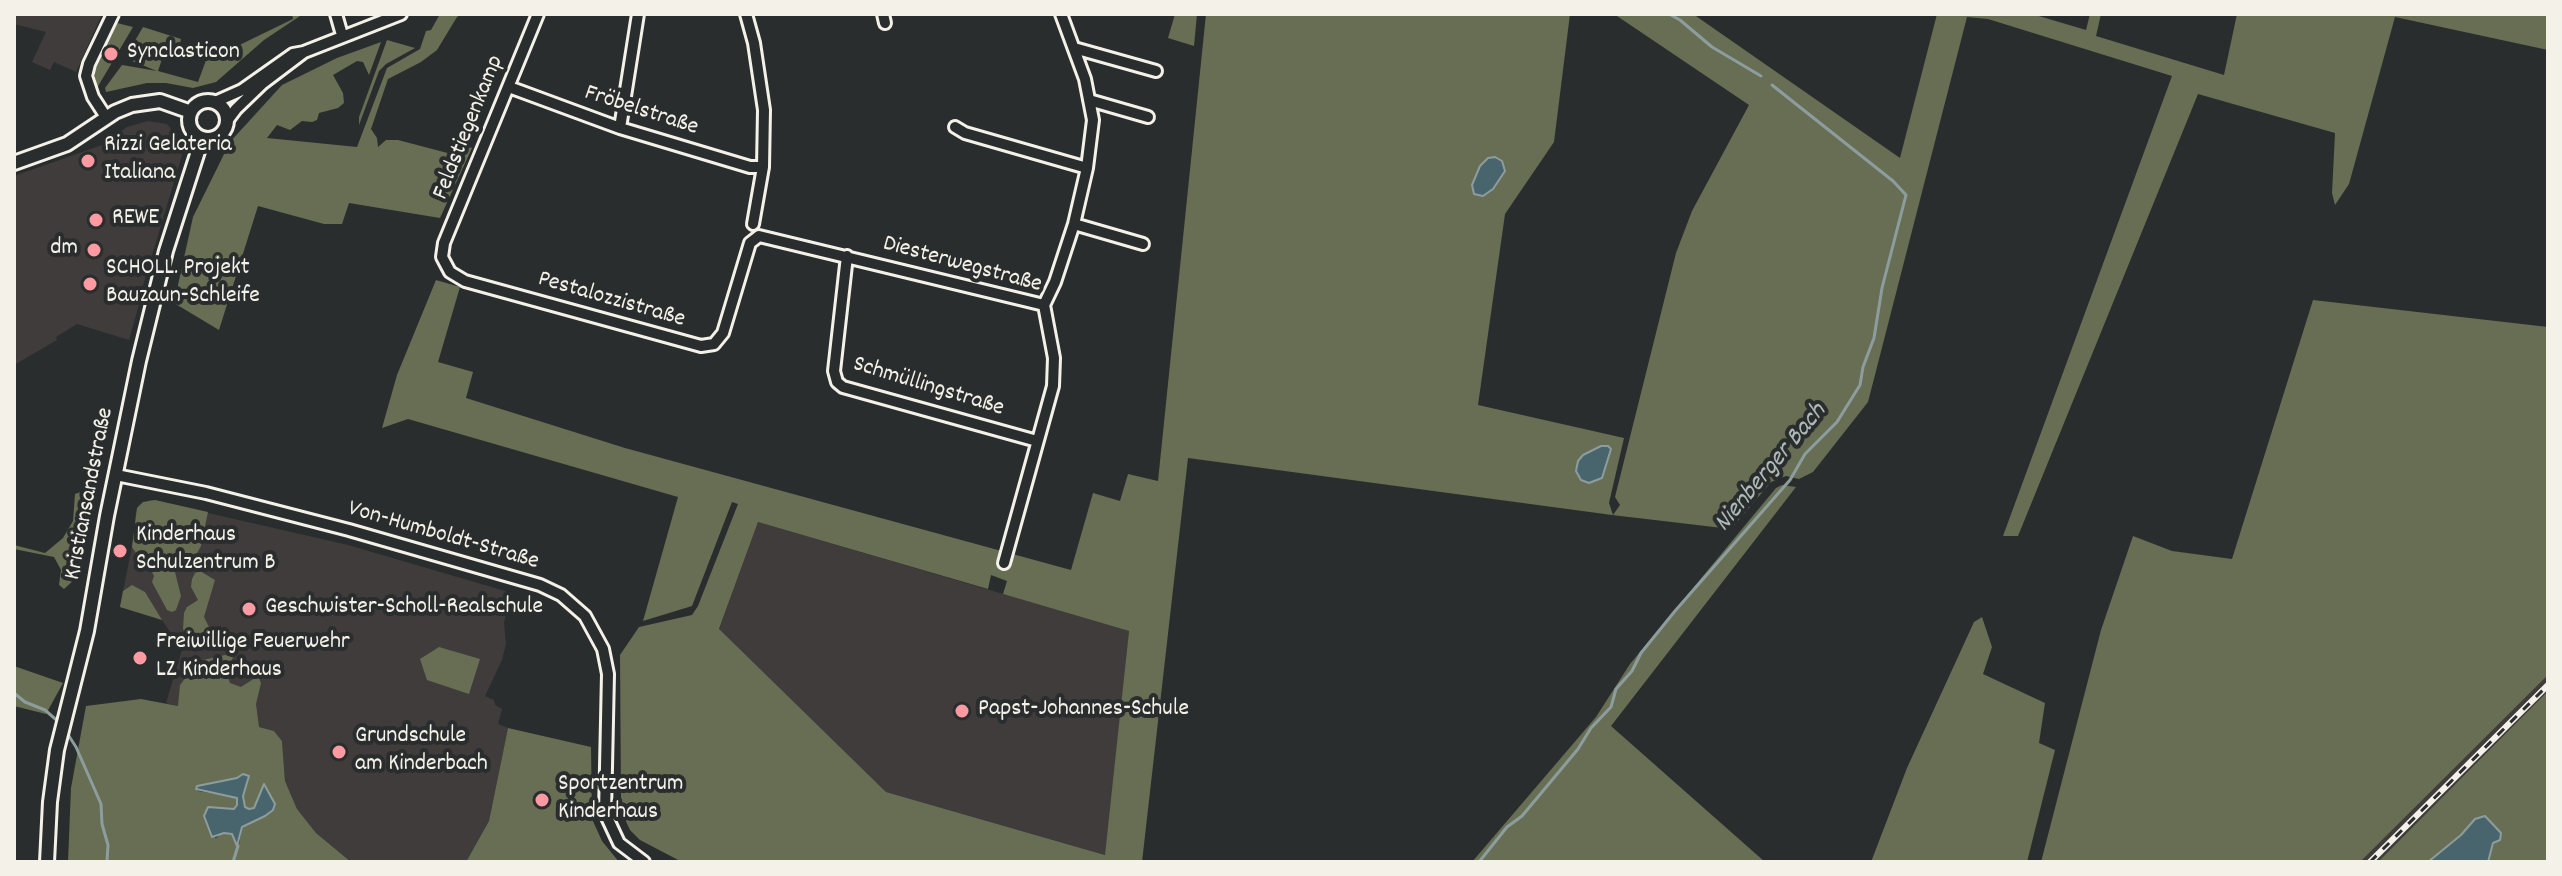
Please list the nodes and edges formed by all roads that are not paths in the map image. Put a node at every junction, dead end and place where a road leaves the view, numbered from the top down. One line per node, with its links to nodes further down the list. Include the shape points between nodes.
1 (113, 14): 16 (street, via 86,76)
2 (336, 14): 8 (street)
3 (401, 14): 8 (street)
4 (538, 14): 12 (street, Feldstiegenkamp)
5 (638, 14): 20 (street)
6 (746, 14): 23 (street, via 763,100)
7 (1061, 14): 9 (street)
8 (342, 35): 10 (street)
9 (1074, 48): 11 (street); 13 (street)
10 (304, 52): 14 (street); 18 (street, via 263,83)
11 (1156, 71)
12 (509, 87): 20 (street, Fröbelstraße); 30 (street, Feldstiegenkamp)
13 (1089, 100): 17 (street); 24 (street, via 1093,120)
14 (215, 102): 15 (street, via 203,102); 18 (street)
15 (191, 112): 16 (street, via 146,102); 21 (street, via 190,129)
16 (106, 117): 22 (street, via 67,144)
17 (1148, 117)
18 (227, 121): 21 (street, via 217,137)
19 (955, 127): 24 (street)
20 (620, 128): 23 (street, Fröbelstraße)
21 (202, 139): 33 (street, Kristiansandstraße, via 166,251)
22 (14, 163)
23 (763, 167): 25 (street)
24 (1087, 168): 26 (street)
25 (753, 224)
26 (1074, 224): 28 (street); 31 (street)
27 (754, 238): 29 (street, Diesterwegstraße, via 767,236); 30 (street, Pestalozzistraße, via 723,333 706,346 465,281 450,272)
28 (1143, 244)
29 (847, 256): 31 (street, Diesterwegstraße); 32 (street, Schmüllingstraße, via 837,382)
30 (442, 257)
31 (1044, 305): 32 (street, Diesterwegstraße, via 1054,374)
32 (1037, 441): 34 (street, Diesterwegstraße)
33 (116, 475): 35 (street, Kristiansandstraße, via 87,631 60,738); 36 (street, Von-Humboldt-Straße, via 349,530 561,595 585,616 603,649 608,674 605,813 619,843)
34 (1004, 563)
35 (47, 862)
36 (644, 862)

